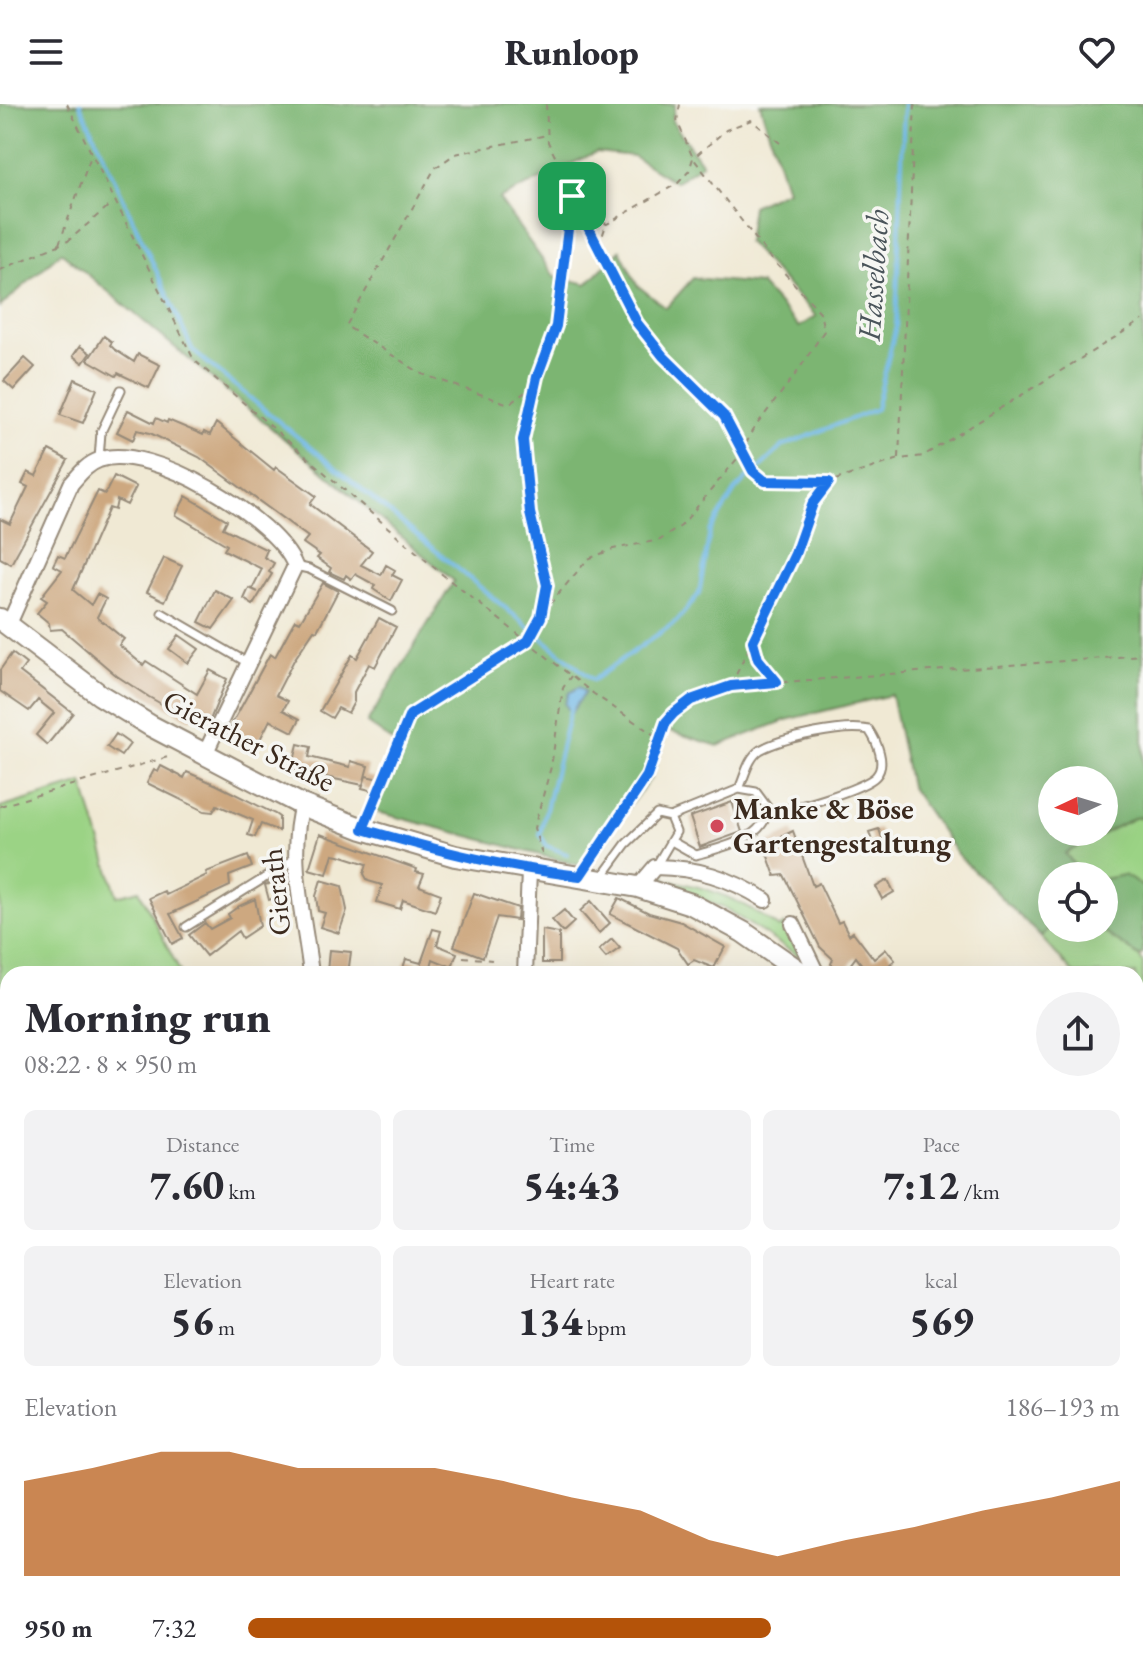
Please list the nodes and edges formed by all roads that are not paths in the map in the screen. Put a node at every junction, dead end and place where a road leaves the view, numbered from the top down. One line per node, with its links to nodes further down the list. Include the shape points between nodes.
1 (121, 390): 2 (lane, via 101,432)
2 (99, 459): 3 (street, via 133,459 188,475 274,535 289,550); 6 (street, via 71,484)
3 (295, 566): 4 (lane); 7 (street)
4 (392, 611)
5 (162, 613): 7 (lane)
6 (4, 622): 8 (street, Gierather Straße, via 100,695)
7 (248, 663): 8 (street)
8 (204, 756): 10 (street, Gierather Straße)
9 (739, 789): 11 (lane, via 756,792); 11 (lane, via 758,751 834,728 869,730 880,754 875,778 776,812); 12 (lane)
10 (302, 805): 14 (street, Gierath, via 296,825); 16 (street, Gierather Straße, via 455,856)
11 (767, 807): 13 (lane, via 752,833 728,845 696,855)
12 (670, 817): 13 (lane, via 676,832); 17 (lane, via 657,814 643,825)
13 (673, 842): 15 (lane)
14 (297, 858): 21 (lane); 22 (street, Gierath)
15 (655, 867): 18 (street); 19 (street, via 725,876)
16 (538, 872): 17 (street, Gierather Straße); 23 (street)
17 (600, 880): 18 (street, Gierather Straße)
18 (638, 887): 24 (street, Gierather Straße, via 691,904)
19 (765, 900)
20 (793, 924): 25 (street)
21 (186, 927)
22 (310, 966)
23 (526, 966)
24 (791, 966)
25 (813, 966)

